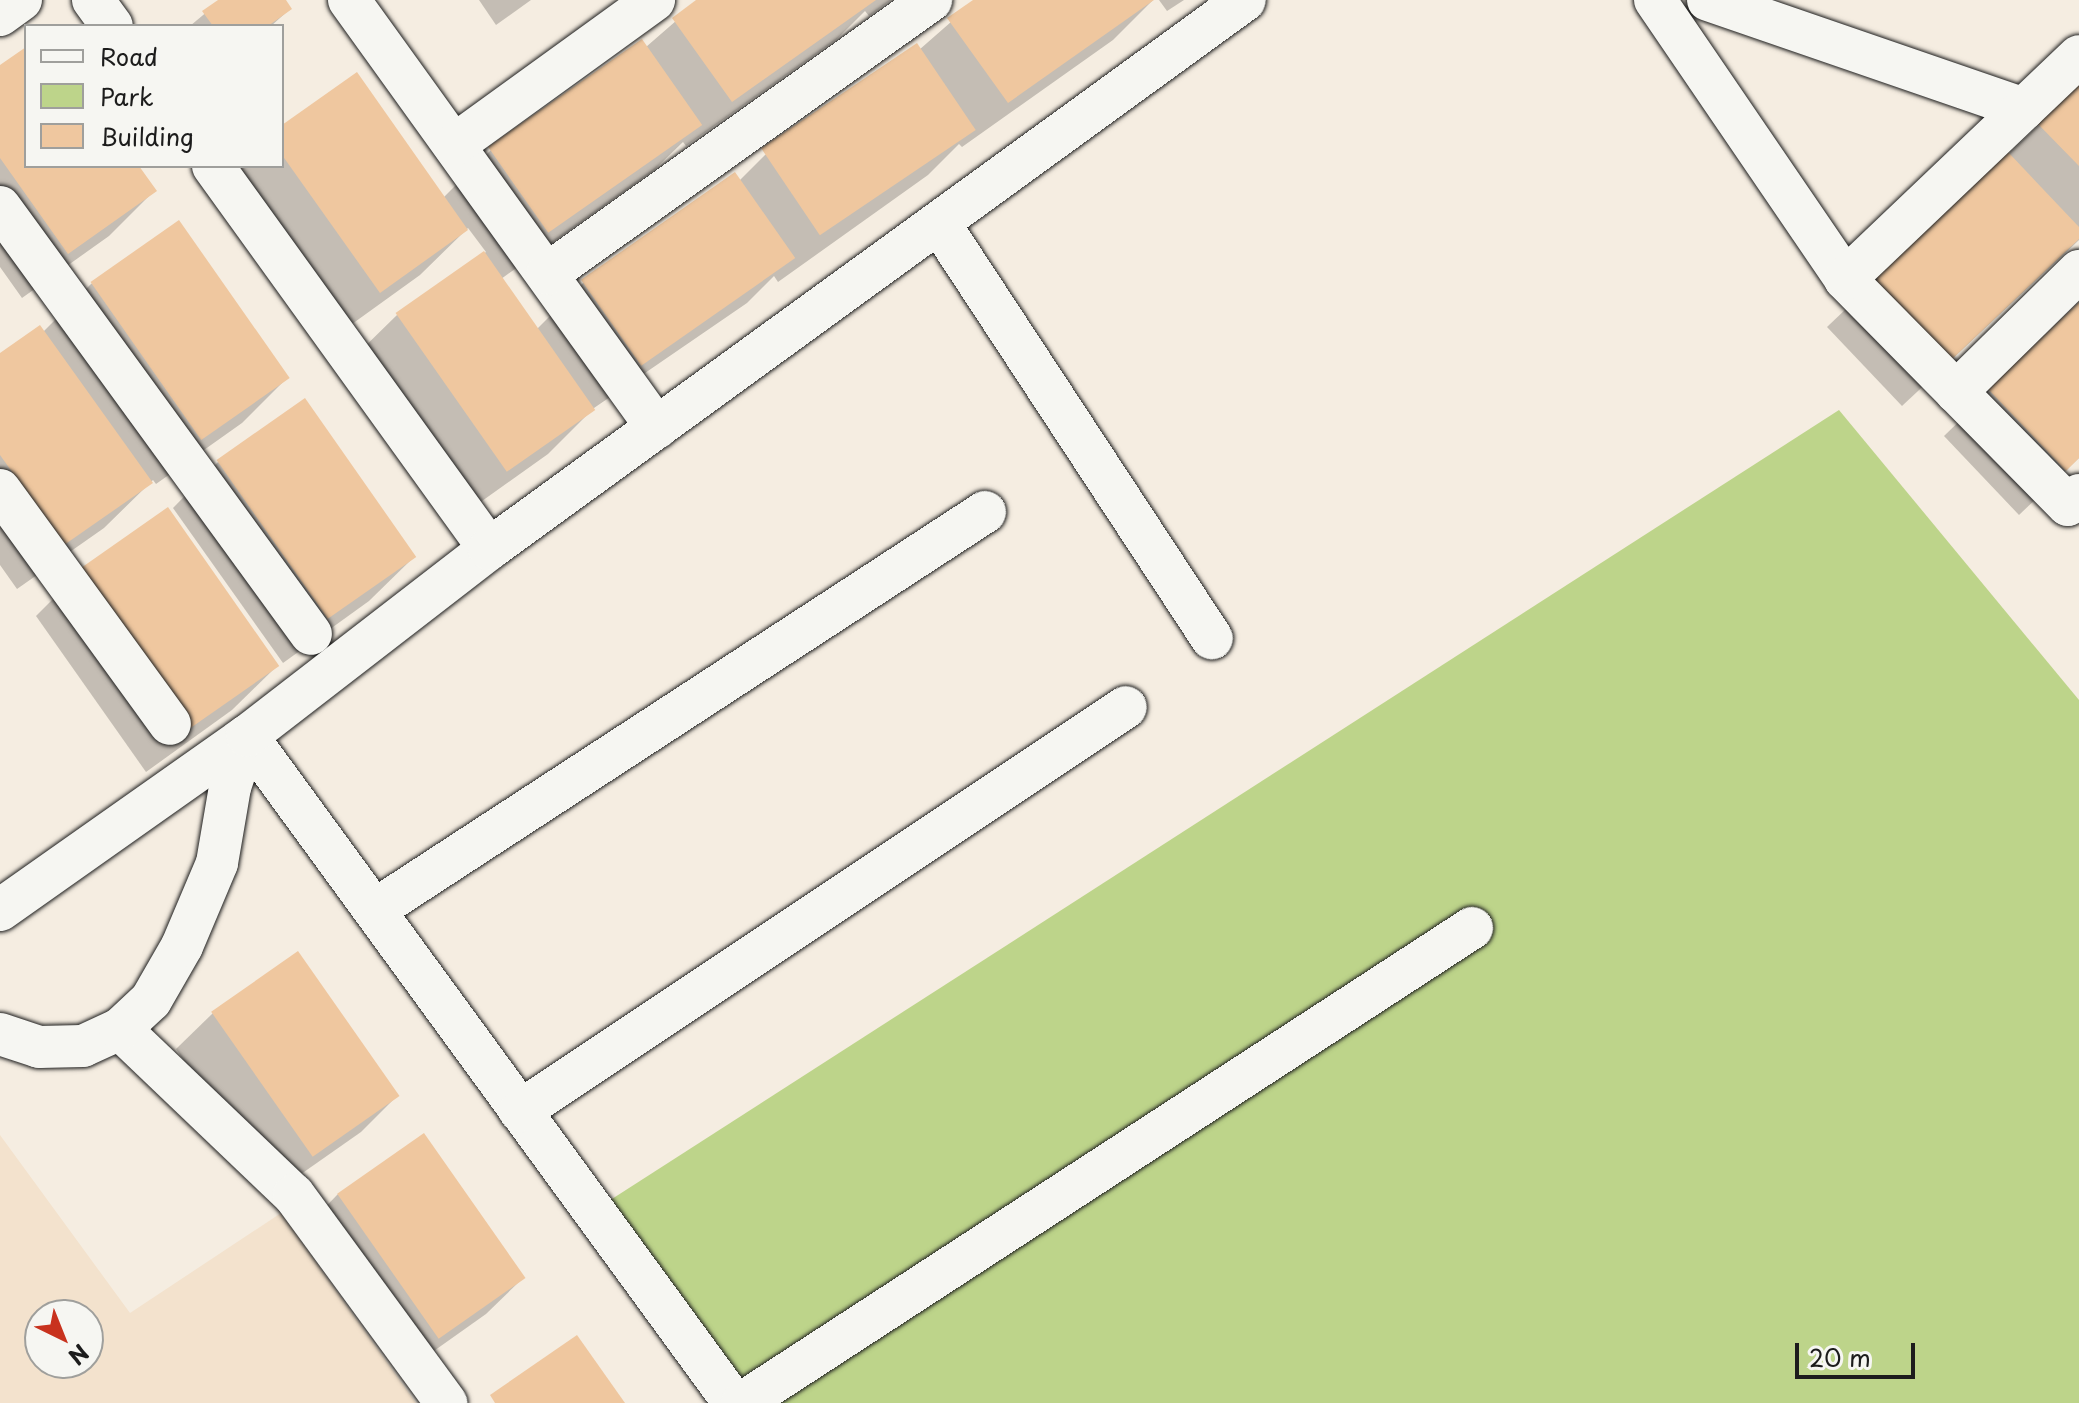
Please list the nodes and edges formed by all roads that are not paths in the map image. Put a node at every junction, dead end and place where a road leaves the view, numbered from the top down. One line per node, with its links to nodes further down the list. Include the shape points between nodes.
1 (21, 0): 9 (street)
2 (93, 0): 10 (street)
3 (349, 0): 13 (street)
4 (654, 0): 13 (street)
5 (931, 0): 18 (street)
6 (1655, 0): 19 (street)
7 (1708, 0): 12 (street)
8 (1232, 4): 16 (street)
9 (0, 15)
10 (111, 24)
11 (2079, 56): 12 (street)
12 (2024, 109): 19 (street)
13 (454, 145): 18 (street)
14 (214, 168): 25 (street)
15 (0, 207): 26 (street)
16 (939, 223): 21 (street); 27 (street)
17 (2079, 271): 20 (street)
18 (547, 274): 21 (street)
19 (1845, 279): 20 (street)
20 (1956, 392): 23 (street, via 2068,505)
21 (657, 428): 25 (street)
22 (0, 490): 29 (street)
23 (2079, 495)
24 (985, 512): 31 (street)
25 (489, 549): 30 (street)
26 (311, 634)
27 (1212, 638)
28 (1126, 707): 36 (street)
29 (170, 724)
30 (247, 736): 31 (street); 32 (street); 34 (street, via 230,787 217,863 182,946 151,1000)
31 (376, 909): 36 (street)
32 (0, 910)
33 (1472, 928): 39 (street)
34 (120, 1029): 35 (street, via 83,1046 39,1047); 37 (street, via 294,1195)
35 (0, 1034)
36 (520, 1111): 38 (street)
37 (446, 1403)
38 (734, 1403)
39 (742, 1403)

